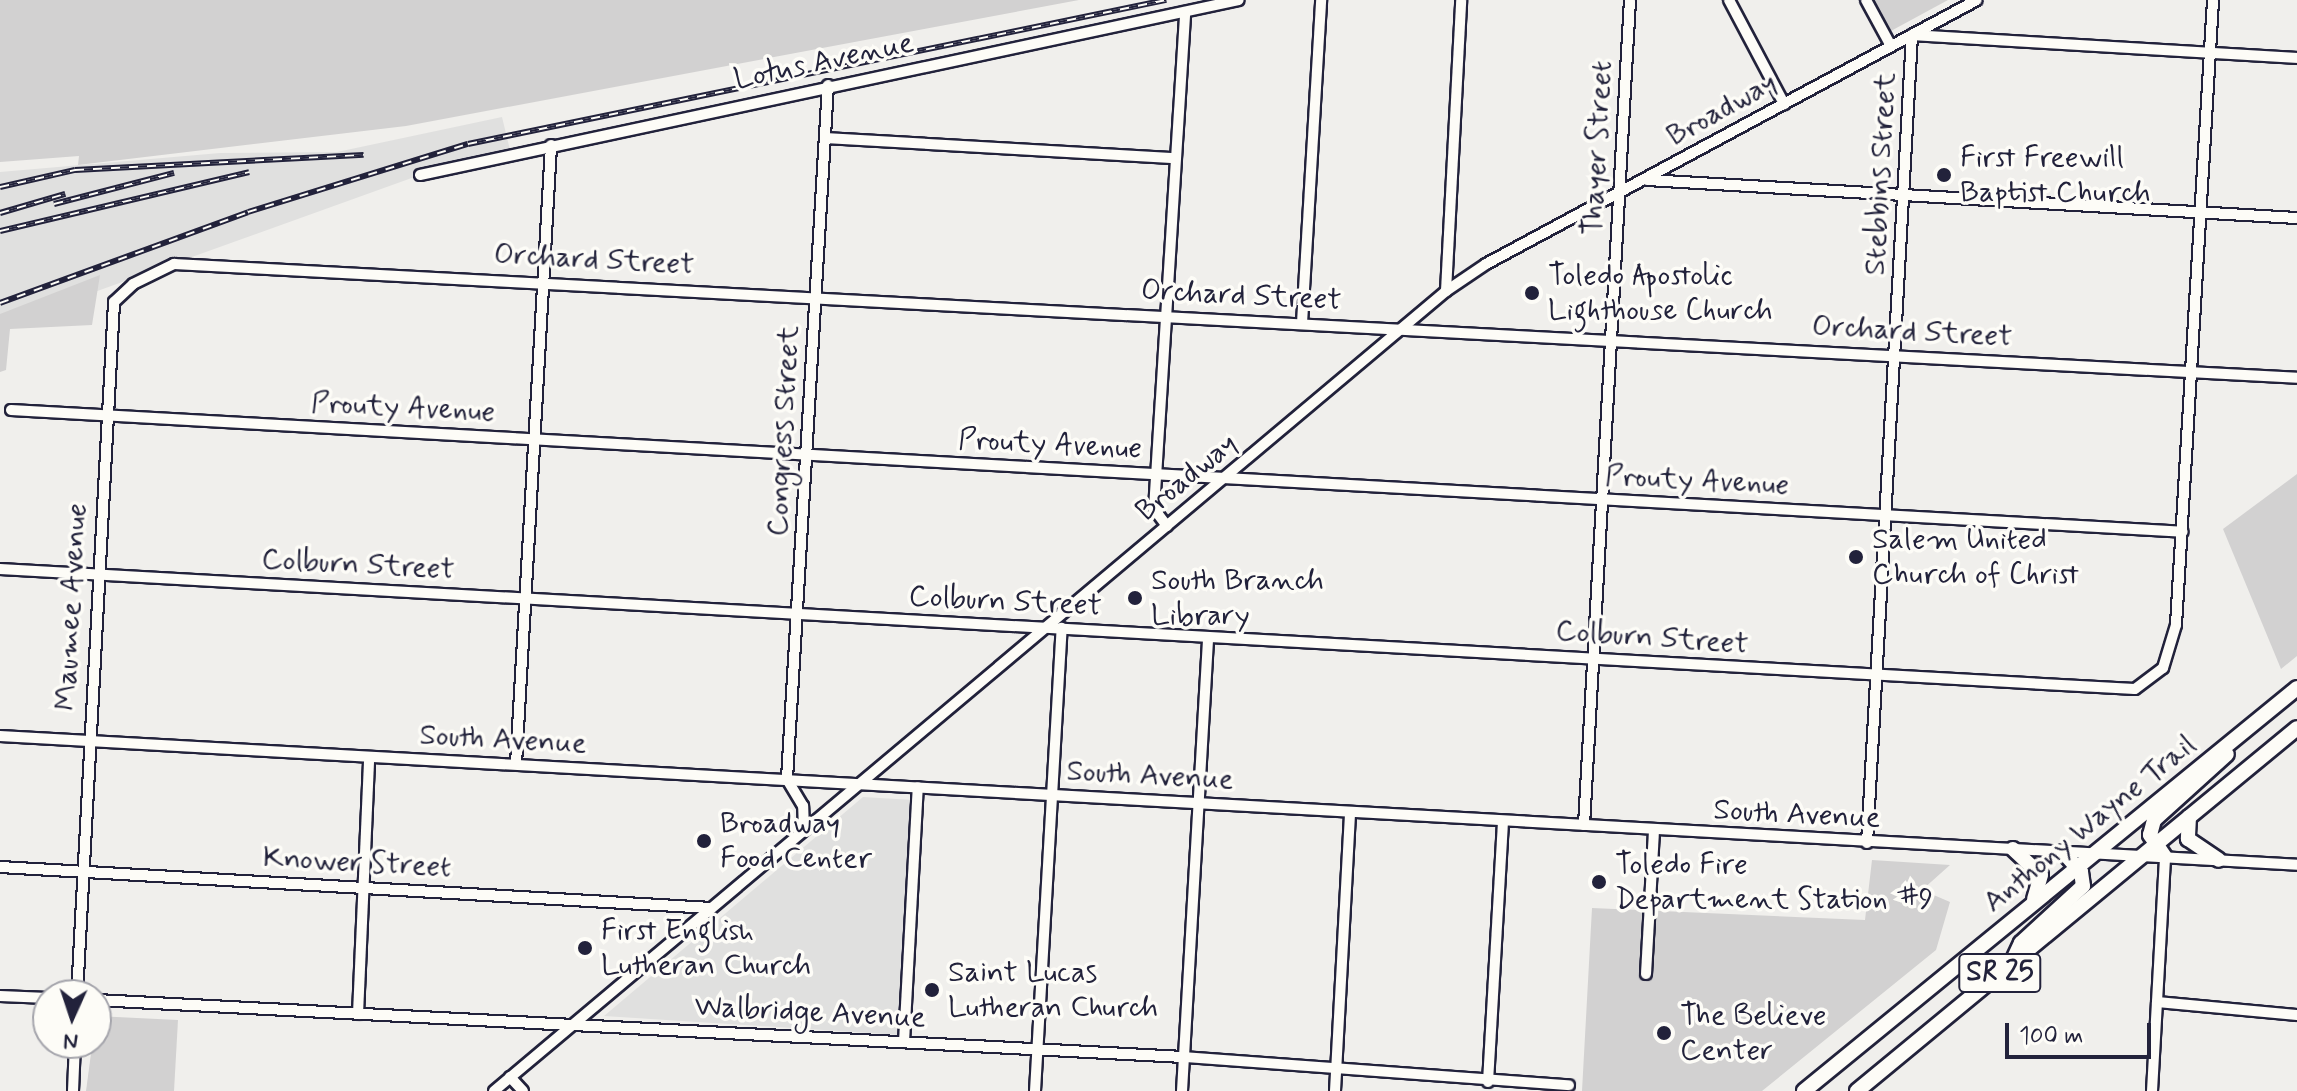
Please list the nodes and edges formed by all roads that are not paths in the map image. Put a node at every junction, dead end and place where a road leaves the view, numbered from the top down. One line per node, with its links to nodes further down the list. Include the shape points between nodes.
1 (1239, 0): 9 (street, Lotus Avenue)
2 (1321, 0): 30 (street)
3 (1461, 0): 27 (street)
4 (1630, 0): 21 (street, Thayer Street)
5 (1729, 0): 15 (street)
6 (1866, 0): 11 (street, Stebbins Street)
7 (1977, 0): 10 (street, Broadway)
8 (2213, 0): 12 (street)
9 (1185, 12): 14 (street, Lotus Avenue); 18 (street)
10 (1912, 35): 11 (street, Broadway); 12 (street); 22 (street, Stebbins Street)
11 (1891, 46): 15 (street, Broadway)
12 (2210, 53): 13 (street); 23 (street)
13 (2297, 58)
14 (828, 85): 16 (street, Congress Street); 17 (street, Lotus Avenue)
15 (1784, 104): 20 (street, Broadway)
16 (825, 138): 18 (street); 28 (street, Congress Street)
17 (551, 145): 19 (street, Lotus Avenue); 26 (street)
18 (1175, 158): 29 (street)
19 (420, 175)
20 (1645, 180): 21 (street, Broadway); 22 (street)
21 (1620, 192): 27 (street, Broadway); 32 (street, Thayer Street)
22 (1903, 197): 23 (street); 33 (street, Stebbins Street)
23 (2201, 213): 24 (street); 34 (street)
24 (2297, 218)
25 (182, 263): 26 (street, Orchard Street); 37 (street, Maumee Avenue, via 133,284 114,302)
26 (543, 282): 28 (street, Orchard Street); 38 (street)
27 (1446, 291): 31 (street, Broadway)
28 (816, 296): 29 (street, Orchard Street); 39 (street, Congress Street)
29 (1166, 315): 30 (street, Orchard Street); 40 (street)
30 (1302, 323): 31 (street, Orchard Street)
31 (1403, 330): 32 (street, Orchard Street); 41 (street, Broadway)
32 (1611, 340): 33 (street, Orchard Street); 42 (street, Thayer Street)
33 (1895, 355): 34 (street, Orchard Street); 43 (street, Stebbins Street)
34 (2192, 373): 35 (street, Orchard Street); 45 (street)
35 (2297, 378)
36 (11, 410): 37 (street, Prouty Avenue)
37 (106, 416): 38 (street, Prouty Avenue); 47 (street, Maumee Avenue)
38 (534, 440): 39 (street, Prouty Avenue); 48 (street)
39 (806, 455): 40 (street, Prouty Avenue); 49 (street, Congress Street)
40 (1156, 475): 41 (street, Prouty Avenue); 44 (street, via 1154,509)
41 (1226, 479): 42 (street, Prouty Avenue); 44 (street, Broadway)
42 (1602, 500): 43 (street, Prouty Avenue); 53 (street, Thayer Street)
43 (1886, 516): 45 (street, Prouty Avenue); 54 (street, Stebbins Street)
44 (1167, 526): 50 (street, Broadway)
45 (2183, 532): 54 (street, Colburn Street, via 2173,649 2149,680 2119,690)
46 (0, 569): 47 (street, Colburn Street)
47 (97, 574): 48 (street, Colburn Street); 59 (street, Maumee Avenue)
48 (525, 599): 49 (street, Colburn Street); 61 (street)
49 (797, 615): 50 (street, Colburn Street); 62 (street, Congress Street)
50 (1045, 627): 51 (street, Colburn Street); 63 (street, Broadway)
51 (1062, 628): 52 (street, Colburn Street); 65 (street)
52 (1208, 638): 53 (street, Colburn Street); 66 (street)
53 (1593, 657): 54 (street, Colburn Street); 70 (street, Thayer Street)
54 (1876, 677): 73 (street, Stebbins Street)
55 (2297, 688): 56 (highway, Anthony Wayne Trail / SR 25)
56 (2251, 726): 75 (highway, via 2213,771 2154,820); 77 (highway, Anthony Wayne Trail / SR 25)
57 (2297, 728): 68 (highway, Anthony Wayne Trail / SR 25)
58 (0, 736): 59 (street, South Avenue)
59 (89, 740): 60 (street, South Avenue); 83 (street, Maumee Avenue)
60 (369, 757): 61 (street, South Avenue); 84 (street)
61 (516, 764): 62 (street, South Avenue)
62 (787, 779): 63 (street, South Avenue); 71 (street, via 803,806)
63 (859, 784): 64 (street, South Avenue); 71 (street, Broadway)
64 (918, 787): 65 (street, South Avenue); 97 (street)
65 (1052, 795): 66 (street, South Avenue); 98 (street)
66 (1200, 803): 67 (street, South Avenue); 99 (street)
67 (1350, 812): 69 (street, South Avenue); 101 (street)
68 (2189, 817): 75 (highway, Anthony Wayne Trail / SR 25); 79 (highway, via 2188,839)
69 (1503, 821): 70 (street, South Avenue); 103 (street)
70 (1584, 825): 72 (street, South Avenue)
71 (804, 830): 86 (street, Broadway)
72 (1654, 831): 73 (street, South Avenue); 88 (street)
73 (1867, 843): 74 (street, South Avenue)
74 (2013, 849): 76 (street, South Avenue); 85 (highway, via 2041,875)
75 (2148, 851): 77 (street, South Avenue); 78 (highway); 87 (highway, Anthony Wayne Trail / SR 25)
76 (2063, 852): 77 (street, South Avenue); 82 (highway)
77 (2093, 854): 82 (highway, Anthony Wayne Trail / SR 25)
78 (2165, 857): 79 (street); 93 (street)
79 (2219, 860): 80 (street)
80 (2297, 865)
81 (0, 867): 83 (street, Knower Street)
82 (2077, 867): 85 (highway, Anthony Wayne Trail / SR 25); 87 (highway, via 2083,886 2076,897 2021,943)
83 (83, 872): 84 (street, Knower Street); 89 (street, Maumee Avenue)
84 (363, 887): 86 (street, Knower Street); 94 (street)
85 (2032, 904): 112 (highway, Anthony Wayne Trail / SR 25)
86 (711, 908): 96 (street, Broadway)
87 (2011, 964): 113 (highway, Anthony Wayne Trail / SR 25)
88 (1646, 974)
89 (78, 979)
90 (0, 996): 91 (street)
91 (32, 997)
92 (112, 1001): 94 (street, Walbridge Avenue)
93 (2157, 1002): 95 (street); 114 (street)
94 (358, 1014): 96 (street, Walbridge Avenue)
95 (2297, 1015)
96 (573, 1025): 97 (street, Walbridge Avenue); 102 (street, Broadway)
97 (904, 1042): 98 (street, Walbridge Avenue)
98 (1038, 1049): 99 (street, Walbridge Avenue); 109 (street)
99 (1184, 1057): 101 (street, Walbridge Avenue); 110 (street)
100 (74, 1059): 106 (street)
101 (1336, 1070): 103 (street, Walbridge Avenue); 111 (street)
102 (510, 1077): 107 (street, Broadway); 108 (street)
103 (1488, 1082): 105 (street, Walbridge Avenue)
104 (1569, 1085): 105 (street, Walbridge Avenue)
105 (1503, 1087)
106 (73, 1091)
107 (494, 1091)
108 (523, 1091)
109 (1035, 1091)
110 (1182, 1091)
111 (1335, 1091)
112 (1804, 1091)
113 (1857, 1091)
114 (2152, 1091)

